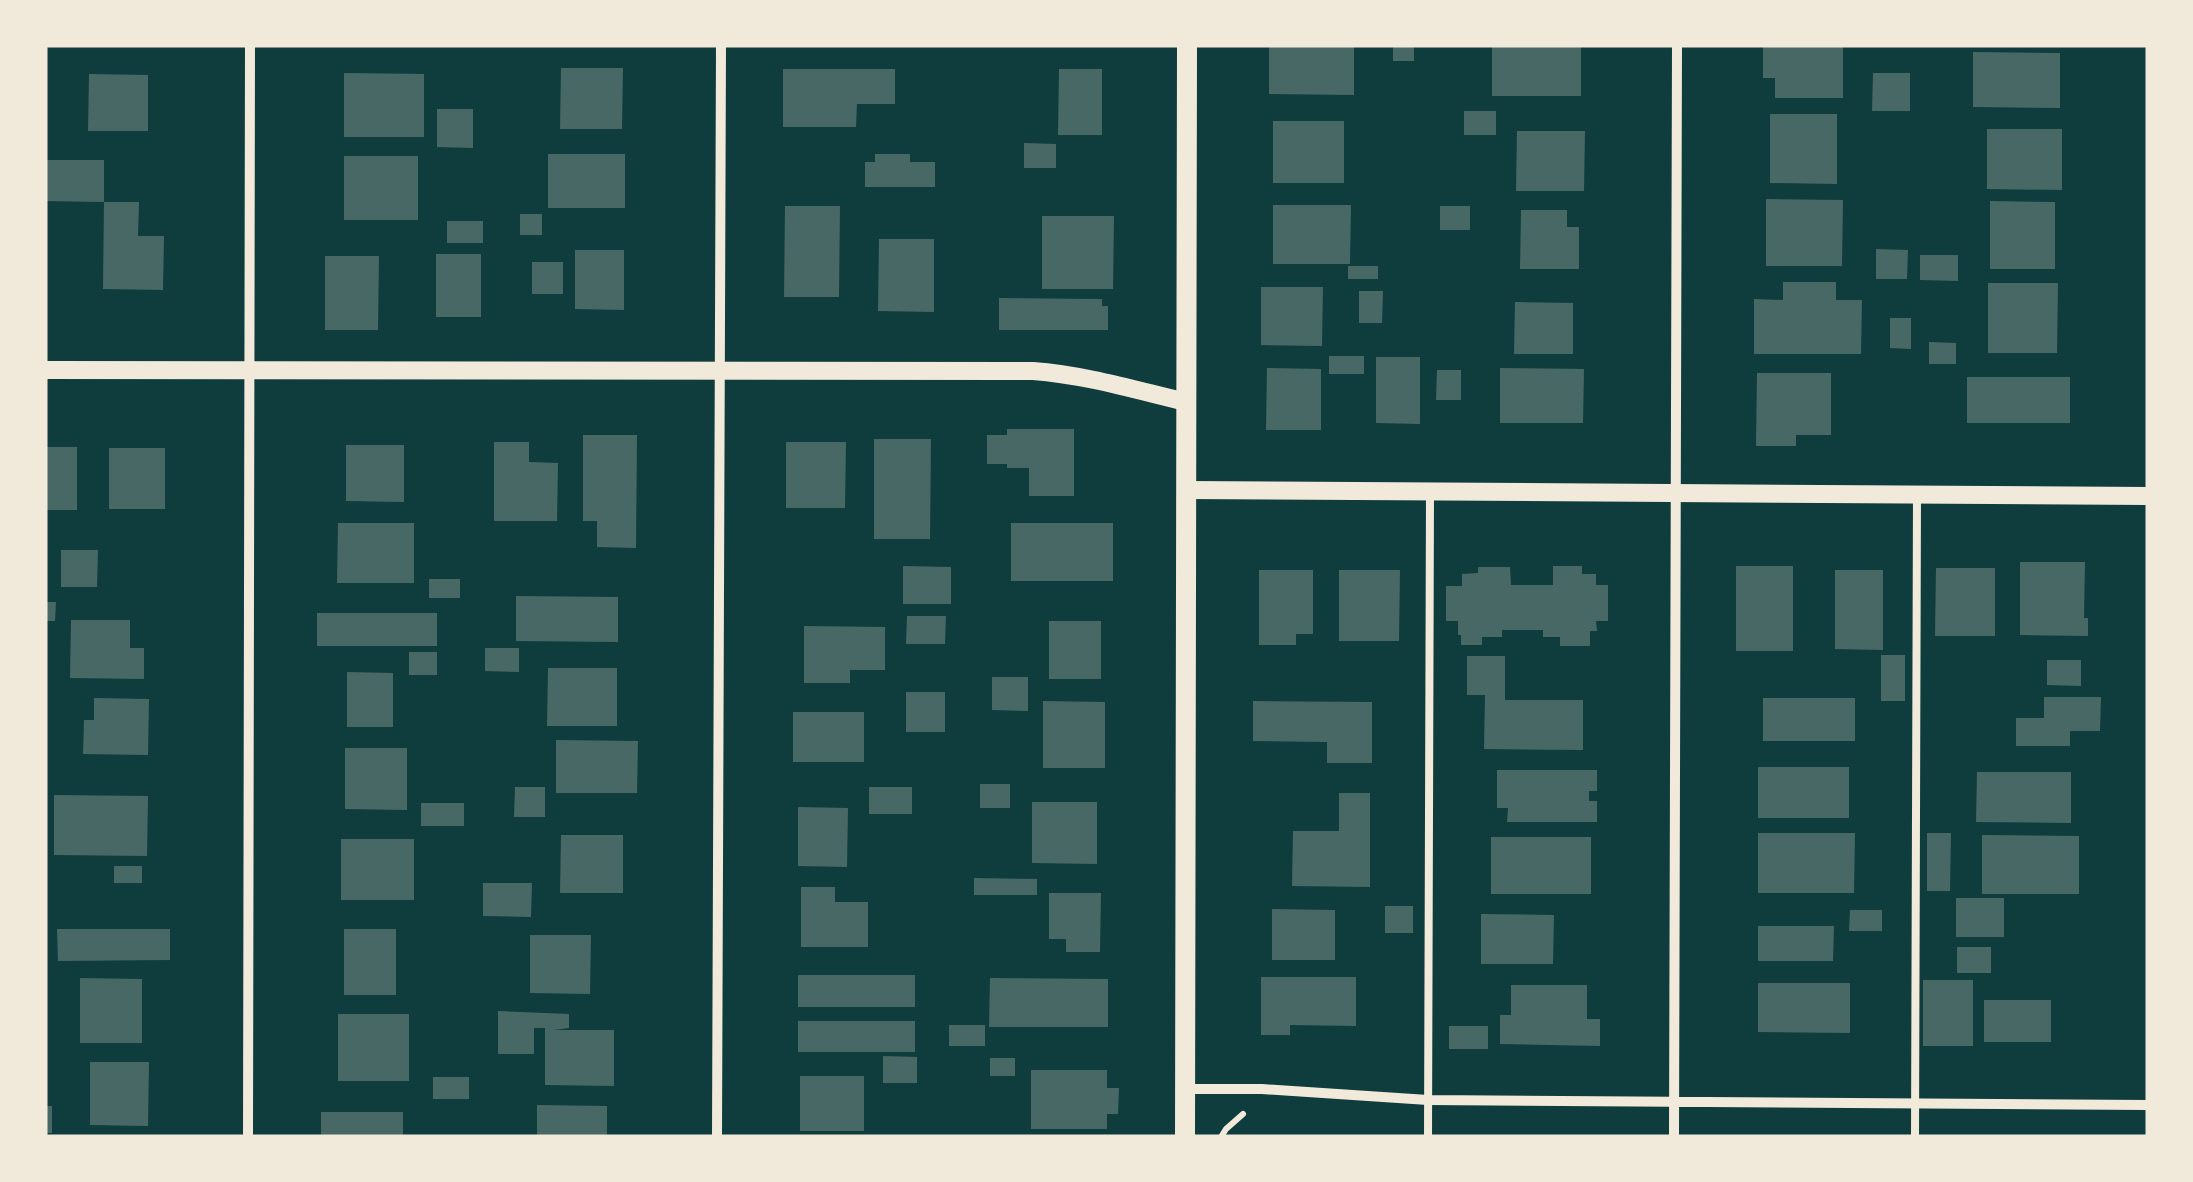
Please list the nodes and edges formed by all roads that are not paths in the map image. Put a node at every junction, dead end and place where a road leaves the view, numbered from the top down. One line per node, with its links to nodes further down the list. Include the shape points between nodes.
1 (250, 45): 6 (street)
2 (720, 45): 7 (street)
3 (1188, 45): 8 (main road)
4 (1676, 45): 11 (street)
5 (45, 370): 6 (street)
6 (250, 371): 7 (street); 19 (street)
7 (721, 372): 8 (street, via 1033,372 1106,381); 20 (street)
8 (1186, 402): 9 (main road)
9 (1186, 490): 10 (street); 14 (main road)
10 (1430, 492): 11 (street); 15 (lane)
11 (1674, 492): 12 (street); 16 (street)
12 (1916, 494): 13 (street); 17 (lane)
13 (2148, 496)
14 (1185, 1089): 15 (street); 21 (main road)
15 (1428, 1100): 16 (street); 22 (lane)
16 (1674, 1102): 17 (street); 23 (street)
17 (1916, 1104): 18 (street); 24 (lane)
18 (2148, 1105)
19 (248, 1137)
20 (717, 1137)
21 (1185, 1137)
22 (1428, 1137)
23 (1674, 1137)
24 (1916, 1137)

